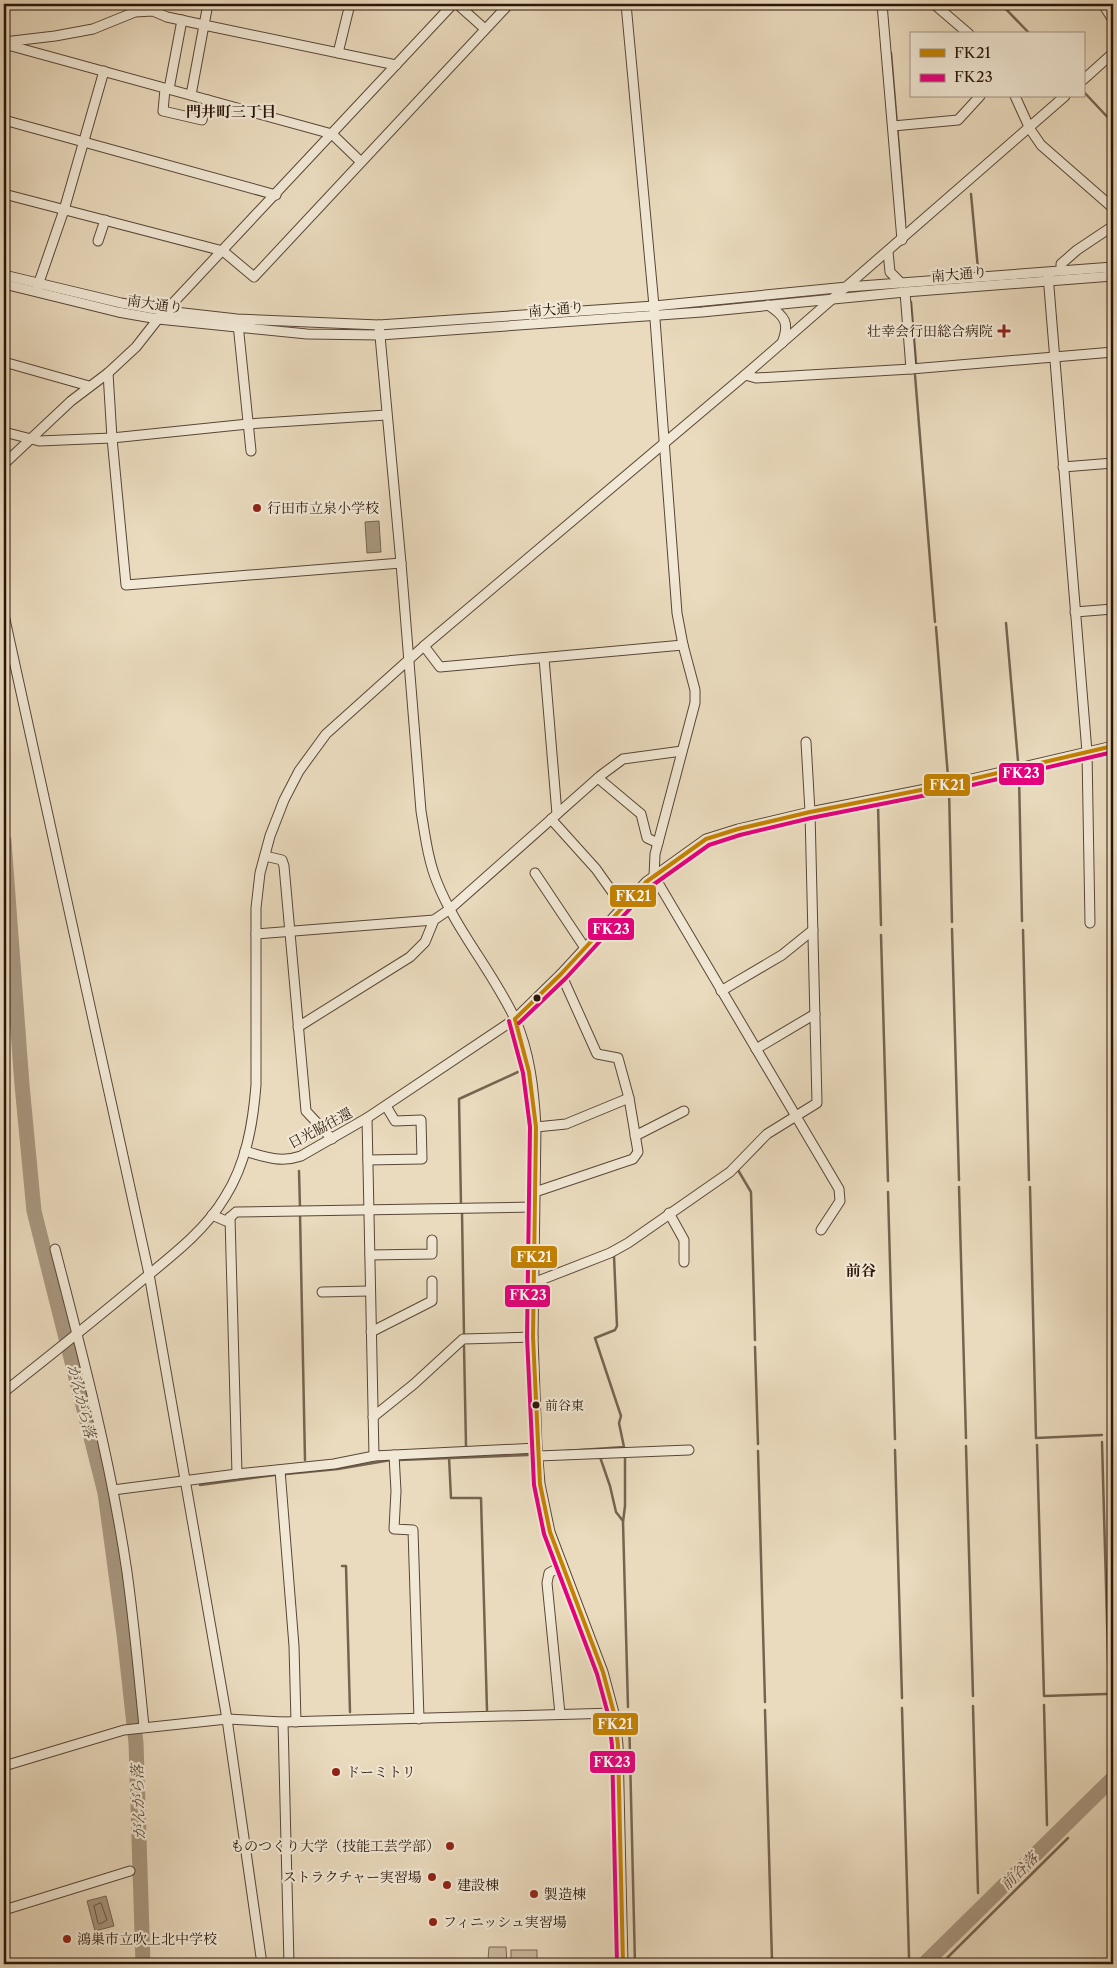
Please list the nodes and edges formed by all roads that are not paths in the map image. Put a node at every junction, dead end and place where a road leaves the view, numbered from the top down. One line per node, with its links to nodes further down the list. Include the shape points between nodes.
1 (208, 4): 13 (street)
2 (350, 4): 17 (street)
3 (453, 4): 19 (street)
4 (458, 4): 14 (street)
5 (509, 4): 14 (street)
6 (626, 4): 57 (street)
7 (882, 4): 29 (street)
8 (934, 4): 15 (street)
9 (1102, 4): 12 (street)
10 (151, 6): 11 (street); 16 (street, via 93,28)
11 (182, 20): 13 (street); 22 (street)
12 (1113, 20)
13 (204, 25): 17 (street); 23 (street)
14 (485, 29): 33 (street)
15 (967, 32)
16 (4, 43): 20 (street)
17 (338, 53): 19 (street)
18 (1113, 53): 21 (street)
19 (396, 65): 31 (street)
20 (104, 72): 22 (street); 32 (street)
21 (1084, 79)
22 (167, 89): 23 (street); 27 (street, via 163,111 202,120)
23 (191, 96): 27 (street)
24 (978, 98): 29 (street, via 958,120)
25 (1016, 98): 30 (street)
26 (1063, 98): 30 (street)
27 (208, 100): 31 (street)
28 (4, 120): 32 (street)
29 (893, 126): 40 (street)
30 (1030, 129): 36 (street, via 1041,145); 40 (street)
31 (332, 134): 33 (street); 35 (street)
32 (84, 142): 35 (street); 37 (street)
33 (361, 162): 42 (street, via 254,277)
34 (4, 194): 37 (street)
35 (276, 195): 42 (street)
36 (1113, 208)
37 (64, 210): 38 (street); 51 (street)
38 (105, 220): 41 (street); 42 (street)
39 (1113, 226): 45 (street, via 1076,250 1062,264)
40 (902, 240): 43 (street)
41 (98, 241)
42 (223, 251): 58 (street)
43 (888, 252): 49 (street, via 890,272); 52 (street)
44 (1113, 267): 45 (street, 南大通り)
45 (1061, 271): 47 (street, 南大通り)
46 (4, 275): 51 (street, 南大通り)
47 (1048, 276): 48 (street, 南大通り); 49 (street, 南大通り); 53 (street, 南大通り); 65 (street)
48 (1113, 276)
49 (901, 283): 52 (street, 南大通り)
50 (4, 284): 54 (street, 南大通り)
51 (38, 284): 54 (street); 58 (street, 南大通り)
52 (847, 287): 55 (street); 57 (street, 南大通り)
53 (905, 292): 55 (street, 南大通り); 67 (street)
54 (35, 293): 59 (street, 南大通り)
55 (833, 299): 56 (street, 南大通り); 63 (street)
56 (768, 305): 57 (street, 南大通り, via 702,312); 63 (street, via 783,317 786,325)
57 (654, 310): 61 (street, 南大通り); 62 (street, 南大通り); 76 (street)
58 (166, 311): 59 (street); 60 (street, 南大通り)
59 (158, 319): 60 (street, 南大通り); 68 (street, via 136,347)
60 (238, 323): 61 (street, 南大通り); 62 (street, 南大通り, via 307,334); 72 (street)
61 (379, 325): 62 (street)
62 (380, 336): 71 (street)
63 (782, 343): 69 (street)
64 (1113, 352): 65 (street)
65 (1053, 357): 67 (street); 80 (street)
66 (4, 362): 70 (street)
67 (911, 368): 69 (street, via 756,378)
68 (108, 373): 70 (street); 74 (street)
69 (745, 374): 76 (street)
70 (89, 386): 75 (street)
71 (386, 414): 72 (street); 81 (street)
72 (248, 424): 74 (street); 77 (street)
73 (4, 432): 75 (street)
74 (112, 438): 75 (street); 81 (street, via 126,585)
75 (32, 440): 79 (street)
76 (663, 444): 85 (street, via 677,613); 86 (street)
77 (251, 451)
78 (1113, 463): 80 (street)
79 (4, 464)
80 (1062, 467): 83 (street)
81 (401, 563): 88 (street)
82 (1113, 609): 83 (street)
83 (1075, 612): 92 (street)
84 (4, 615): 135 (street)
85 (683, 645): 87 (street); 91 (street, via 695,690 695,703)
86 (424, 646): 87 (street, via 440,667); 88 (street)
87 (544, 658): 95 (street)
88 (408, 660): 97 (street, via 326,734 310,755 284,800); 101 (street, via 427,850)
89 (806, 742): 94 (street)
90 (1113, 746): 92 (street, 日光脇往還)
91 (682, 751): 93 (street, via 623,759); 96 (street)
92 (1087, 752): 94 (street, 日光脇往還); 103 (street)
93 (598, 778): 95 (street); 96 (street, via 641,814 647,838)
94 (810, 812): 99 (street, 日光脇往還, via 738,828 706,839); 104 (street)
95 (554, 816): 100 (street); 101 (street)
96 (658, 843): 99 (street)
97 (265, 856): 105 (street, via 282,860 284,866); 106 (street, via 258,889)
98 (534, 873): 107 (street)
99 (654, 876): 100 (street, 日光脇往還); 109 (street)
100 (623, 907): 107 (street, 日光脇往還)
101 (450, 909): 102 (street); 111 (street)
102 (434, 920): 105 (street); 112 (street, via 426,942 410,957)
103 (1090, 923)
104 (813, 930): 109 (street, via 782,956); 110 (street)
105 (290, 931): 106 (street); 112 (street)
106 (256, 934): 122 (street, via 256,1085 254,1114)
107 (585, 948): 108 (street, 日光脇往還)
108 (561, 974): 111 (street, 日光脇往還); 114 (street, via 597,1054 618,1058)
109 (721, 991): 113 (street)
110 (815, 1014): 113 (street); 117 (street, via 818,1103)
111 (515, 1019): 115 (street, 日光脇往還); 119 (street, via 531,1072)
112 (298, 1027): 121 (street, via 306,1112)
113 (756, 1049): 117 (street)
114 (629, 1098): 119 (street, via 566,1124); 120 (street)
115 (386, 1106): 118 (street, 日光脇往還); 123 (street, via 395,1121 421,1120 422,1159)
116 (684, 1111): 120 (street)
117 (796, 1116): 127 (street, via 767,1134 730,1172); 130 (street, via 839,1189 840,1201)
118 (367, 1118): 121 (street, 日光脇往還); 123 (street)
119 (536, 1127): 124 (street)
120 (635, 1136): 124 (street, via 638,1152 632,1159)
121 (332, 1139): 122 (street, 日光脇往還, via 301,1156 284,1160)
122 (245, 1151): 128 (street, via 234,1180)
123 (368, 1160): 126 (street)
124 (535, 1192): 125 (street)
125 (534, 1207): 126 (street); 137 (street)
126 (369, 1210): 129 (street, via 236,1212); 133 (street)
127 (669, 1213): 134 (street, via 684,1240); 137 (street, via 610,1253)
128 (212, 1215): 129 (street, via 226,1221); 135 (street)
129 (230, 1217): 150 (street)
130 (820, 1230)
131 (432, 1240): 133 (street, via 432,1254)
132 (55, 1249): 141 (street)
133 (370, 1255): 138 (street)
134 (684, 1262)
135 (149, 1274): 141 (street); 151 (street)
136 (432, 1281): 140 (street, via 432,1301)
137 (533, 1283): 142 (street)
138 (370, 1291): 139 (street); 140 (street)
139 (322, 1292)
140 (371, 1332): 144 (street)
141 (75, 1335): 143 (street); 152 (street)
142 (533, 1337): 144 (street, via 463,1339); 146 (street)
143 (4, 1392)
144 (372, 1417): 148 (street)
145 (689, 1450): 146 (street)
146 (537, 1452): 147 (street); 153 (street, via 544,1505)
147 (394, 1455): 148 (street); 156 (street, via 394,1529 414,1530)
148 (374, 1456): 149 (street)
149 (280, 1470): 150 (street); 159 (street, via 294,1646)
150 (237, 1474): 151 (street)
151 (187, 1481): 152 (street); 157 (street)
152 (113, 1490): 160 (street, via 127,1572)
153 (562, 1566): 154 (street, via 603,1672); 155 (street, via 549,1573 546,1583)
154 (614, 1713): 155 (street); 166 (street, via 618,1745)
155 (560, 1714): 156 (street)
156 (419, 1718): 159 (street)
157 (227, 1719): 158 (street); 160 (street); 164 (street)
158 (283, 1722): 159 (street); 165 (street)
159 (296, 1722)
160 (143, 1727): 161 (street)
161 (4, 1766)
162 (130, 1871): 163 (street)
163 (4, 1910)
164 (262, 1964)
165 (289, 1964)
166 (623, 1964)

